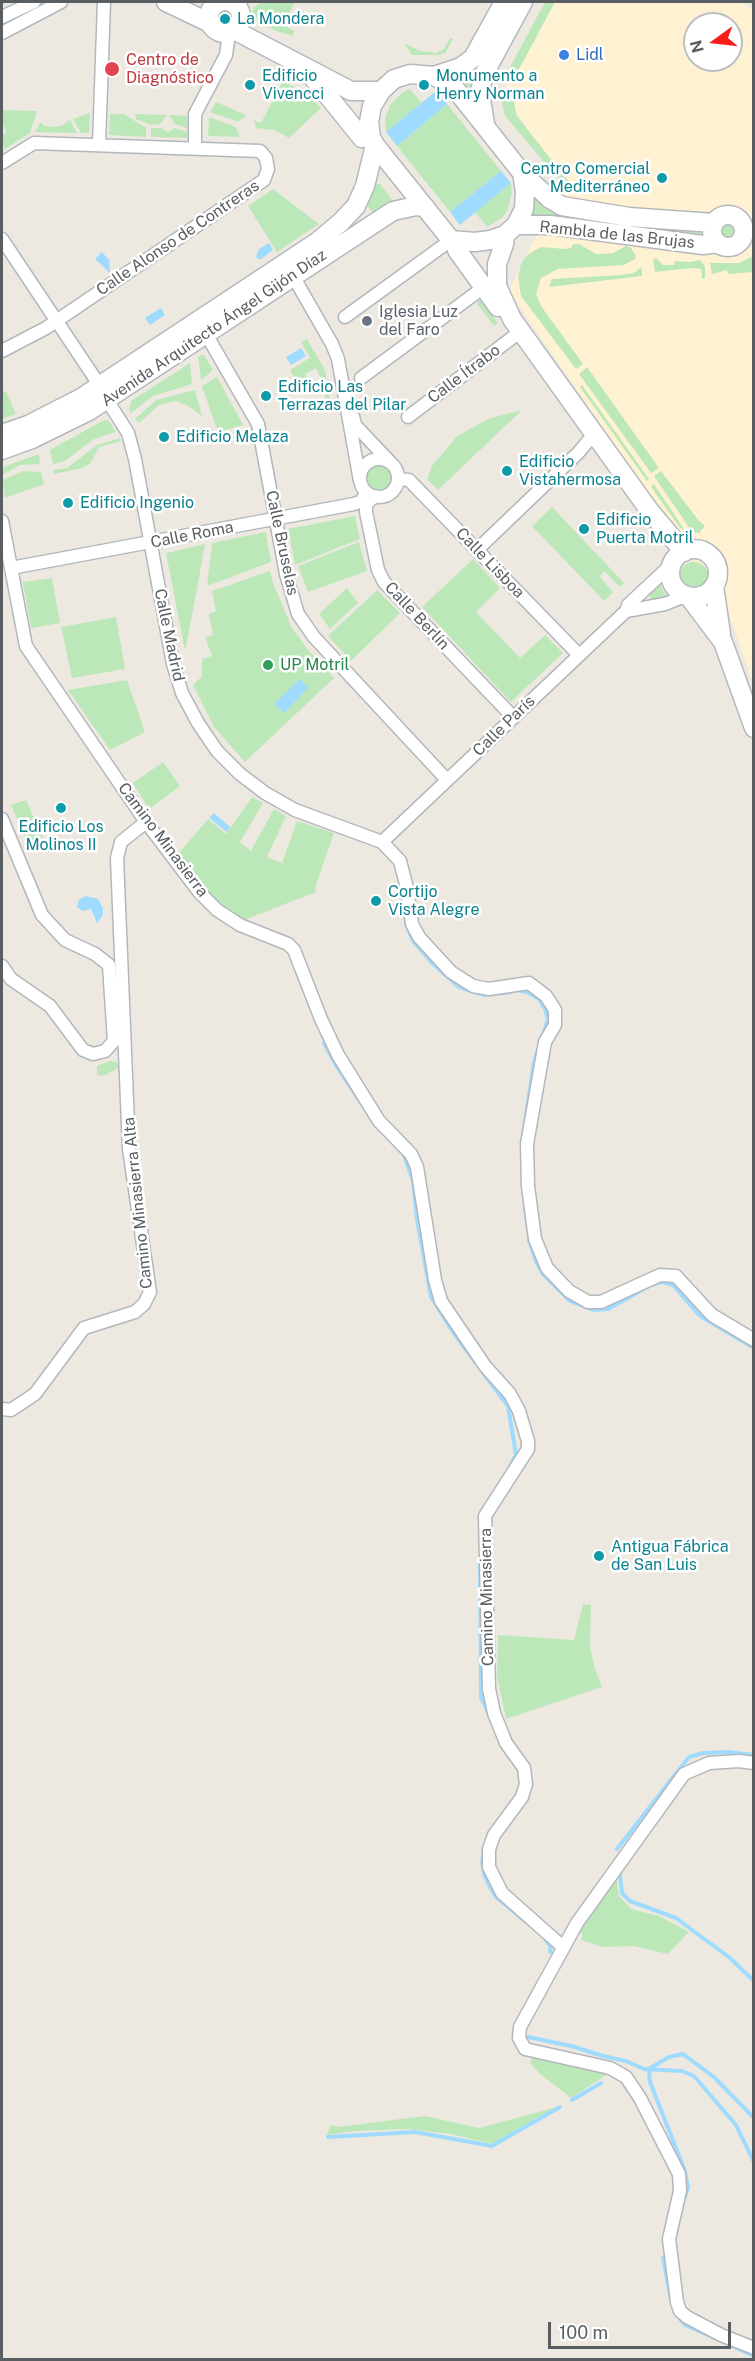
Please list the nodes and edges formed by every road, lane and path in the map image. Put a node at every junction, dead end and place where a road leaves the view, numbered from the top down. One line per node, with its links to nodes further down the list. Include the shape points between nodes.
1 (32, 2): 10 (street)
2 (61, 2): 12 (street)
3 (104, 2): 18 (street)
4 (166, 2): 9 (main road)
5 (184, 2): 9 (main road)
6 (232, 2): 9 (main road, via 221,2); 11 (main road, via 239,11 240,22)
7 (504, 2): 14 (main road, via 473,58 462,67)
8 (523, 2): 16 (main road, via 483,76 481,111)
9 (211, 15): 11 (main road, via 220,33)
10 (2, 17)
11 (232, 32): 13 (main road); 19 (street, via 226,55 195,114)
12 (2, 33)
13 (304, 67): 15 (main road, via 351,91); 17 (main road, via 362,138)
14 (434, 76): 15 (main road, via 410,74 394,79); 16 (main road, Rambla de las Brujas, via 453,86)
15 (381, 91): 17 (main road, Avenida Arquitecto Ángel Gijón Díaz, via 369,122)
16 (486, 129): 21 (main road, Rambla de las Brujas)
17 (373, 141): 22 (main road); 38 (main road, Avenida Arquitecto Ángel Gijón Díaz, via 365,186 356,206 341,222)
18 (99, 144): 19 (street, Calle Alonso de Contreras); 20 (street, Calle Alonso de Contreras, via 34,143)
19 (195, 148): 33 (street, Calle Alonso de Contreras, via 260,151 268,169 264,180)
20 (2, 163)
21 (522, 173): 23 (main road, Rambla de las Brujas, via 562,206 629,217); 25 (main road, via 524,209)
22 (425, 207): 27 (main road); 30 (main road, Avenida Arquitecto Ángel Gijón Díaz, via 393,211)
23 (714, 224): 24 (main road, Rambla de las Brujas, via 728,215); 28 (main road, via 712,234)
24 (748, 224): 29 (main road, via 742,235)
25 (510, 230): 27 (main road, Rambla de las Brujas, via 490,240); 28 (main road, Rambla de las Brujas, via 550,225 703,245); 34 (main road, via 497,264 497,286)
26 (2, 239): 33 (street, Calle Madrid)
27 (453, 241): 31 (main road); 32 (street)
28 (718, 243): 29 (main road, Rambla de las Brujas)
29 (745, 244)
30 (293, 276): 35 (main road, Avenida Arquitecto Ángel Gijón Díaz); 39 (street, Calle Berlín, via 332,344)
31 (477, 293): 34 (main road); 37 (street)
32 (345, 317)
33 (56, 321): 36 (street); 38 (street, Calle Madrid)
34 (516, 325): 40 (street, Calle Ítrabo); 42 (main road)
35 (206, 334): 38 (main road, Avenida Arquitecto Ángel Gijón Díaz); 47 (street, Calle Bruselas, via 258,424)
36 (2, 349)
37 (361, 378)
38 (103, 393): 41 (main road, Avenida Arquitecto Ángel Gijón Díaz); 43 (main road, Avenida Arquitecto Ángel Gijón Díaz, via 59,427); 49 (street, Calle Madrid, via 128,433)
39 (345, 393): 44 (street, via 355,425); 46 (street, Calle Berlín)
40 (408, 417)
41 (2, 434)
42 (594, 434): 50 (street); 51 (main road, via 649,510)
43 (2, 450)
44 (391, 463): 45 (street); 46 (street, via 369,461 362,470)
45 (398, 479): 46 (street, Calle Roma, via 390,493); 50 (street, Calle Lisboa, via 409,480)
46 (367, 490): 47 (street, Calle Roma, via 362,501 354,504); 58 (street, Calle Berlín, via 366,512 384,582)
47 (276, 519): 49 (street, Calle Roma); 60 (street, Calle Bruselas, via 298,614 314,637)
48 (2, 521): 52 (street, Camino Minasierra)
49 (151, 543): 52 (street, Calle Roma); 63 (street, Calle Madrid, via 182,693 217,751 256,787 295,810)
50 (476, 548): 57 (street, Calle Lisboa)
51 (676, 559): 53 (main road, via 698,550 710,556 718,570); 54 (main road, via 672,583); 55 (street, Calle París)
52 (8, 571): 62 (street, Camino Minasierra, via 26,646)
53 (714, 586): 54 (main road, via 703,596); 56 (main road)
54 (687, 596): 55 (street); 56 (main road)
55 (626, 611): 57 (street, Calle París)
56 (723, 642): 59 (main road)
57 (579, 655): 58 (street, Calle París)
58 (513, 717): 60 (street, Calle París)
59 (753, 729)
60 (447, 780): 63 (street, Calle París)
61 (2, 819): 64 (street, via 42,915 65,940 109,965 114,1041 105,1051 93,1054 83,1050 50,1006 11,979)
62 (146, 822): 66 (street, Camino Minasierra Alta, via 121,842 117,858 129,1149 150,1292 135,1312 84,1328 35,1395 11,1410); 68 (street, Camino Minasierra, via 217,910 294,950 338,1055 379,1121 414,1160 441,1301 484,1366 510,1394 528,1440 528,1449 485,1516 489,1689 494,1713 506,1743 524,1768 526,1784 522,1797 494,1835 489,1867 502,1893)
63 (382, 842): 65 (street, via 400,861 412,924 451,972 473,986 489,989 529,983 546,996 555,1010 555,1025 544,1042 527,1144 536,1239 547,1268 569,1291 588,1302 602,1302 660,1275 676,1276 712,1315)
64 (2, 966)
65 (753, 1340)
66 (2, 1409)
67 (753, 1763): 68 (street, via 709,1763 684,1774)
68 (563, 1947): 69 (street, via 520,2027 521,2044 525,2049 610,2068 626,2077 679,2174 680,2191 669,2239 680,2311)
69 (753, 2348)

